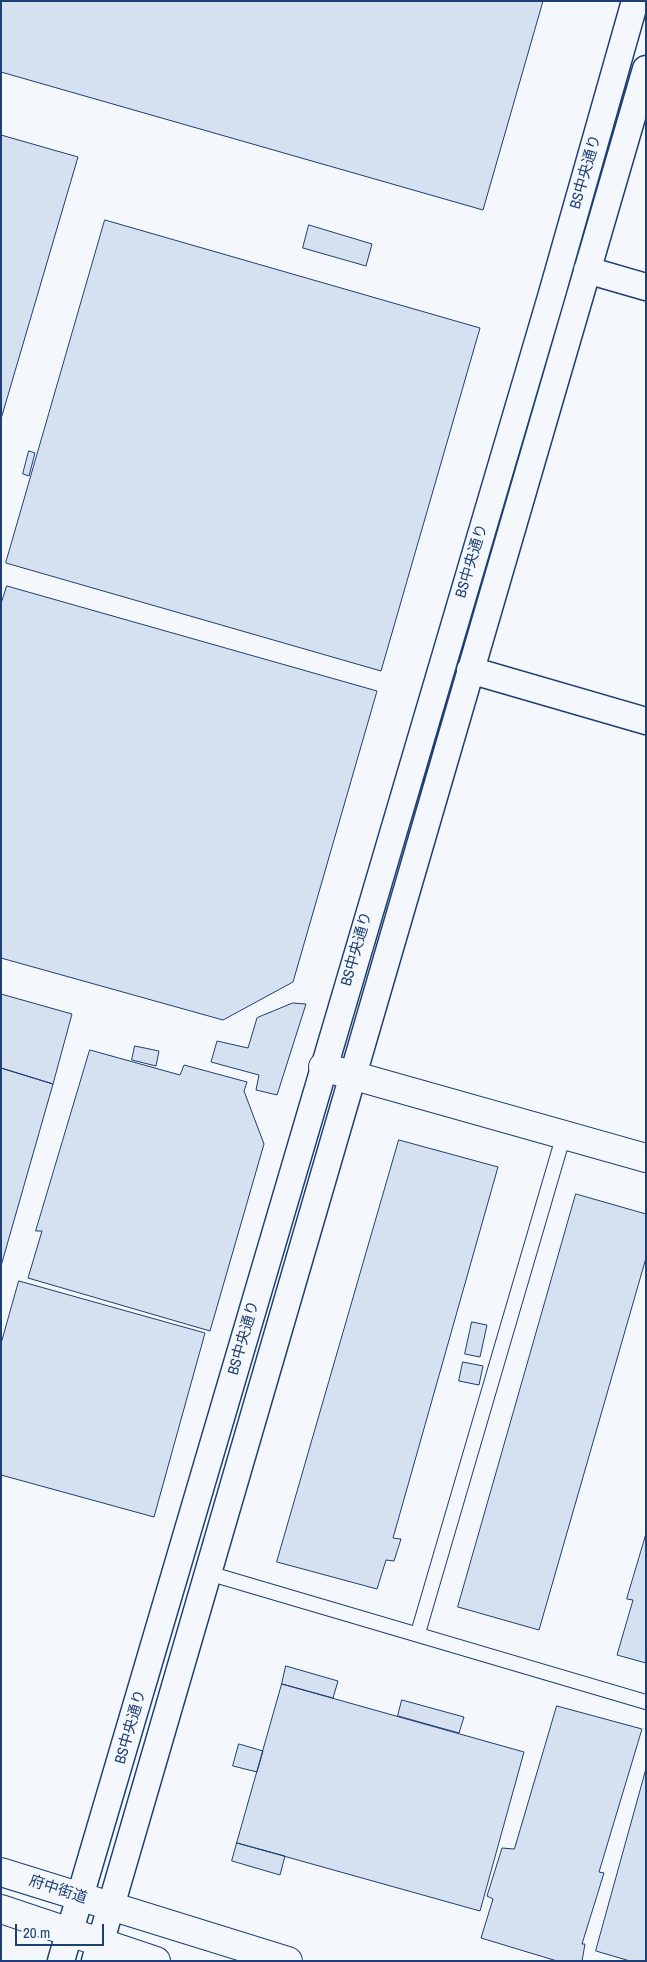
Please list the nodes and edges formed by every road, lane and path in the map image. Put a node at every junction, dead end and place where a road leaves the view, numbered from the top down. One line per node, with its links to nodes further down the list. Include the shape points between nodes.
1 (635, 1): 7 (street, BS中央通り)
2 (646, 69): 3 (street, BS中央通り)
3 (587, 270): 4 (street); 5 (street, BS中央通り)
4 (646, 287)
5 (470, 670): 6 (street); 8 (street, BS中央通り)
6 (646, 721)
7 (323, 1067): 8 (main road); 15 (street, BS中央通り)
8 (354, 1075): 9 (main road); 11 (street, BS中央通り)
9 (564, 1134): 10 (main road); 12 (lane)
10 (646, 1158)
11 (208, 1573): 12 (lane); 16 (street, BS中央通り)
12 (418, 1633): 13 (lane)
13 (646, 1702)
14 (1, 1872): 15 (main road, 府中街道)
15 (81, 1898): 16 (main road, 府中街道); 18 (street, BS中央通り)
16 (109, 1907): 19 (street, BS中央通り); 22 (main road, 府中街道)
17 (1, 1909): 18 (main road)
18 (70, 1932): 19 (main road); 20 (street, BS中央通り)
19 (97, 1952): 21 (main road)
20 (61, 1961)
21 (156, 1961)
22 (288, 1961)

